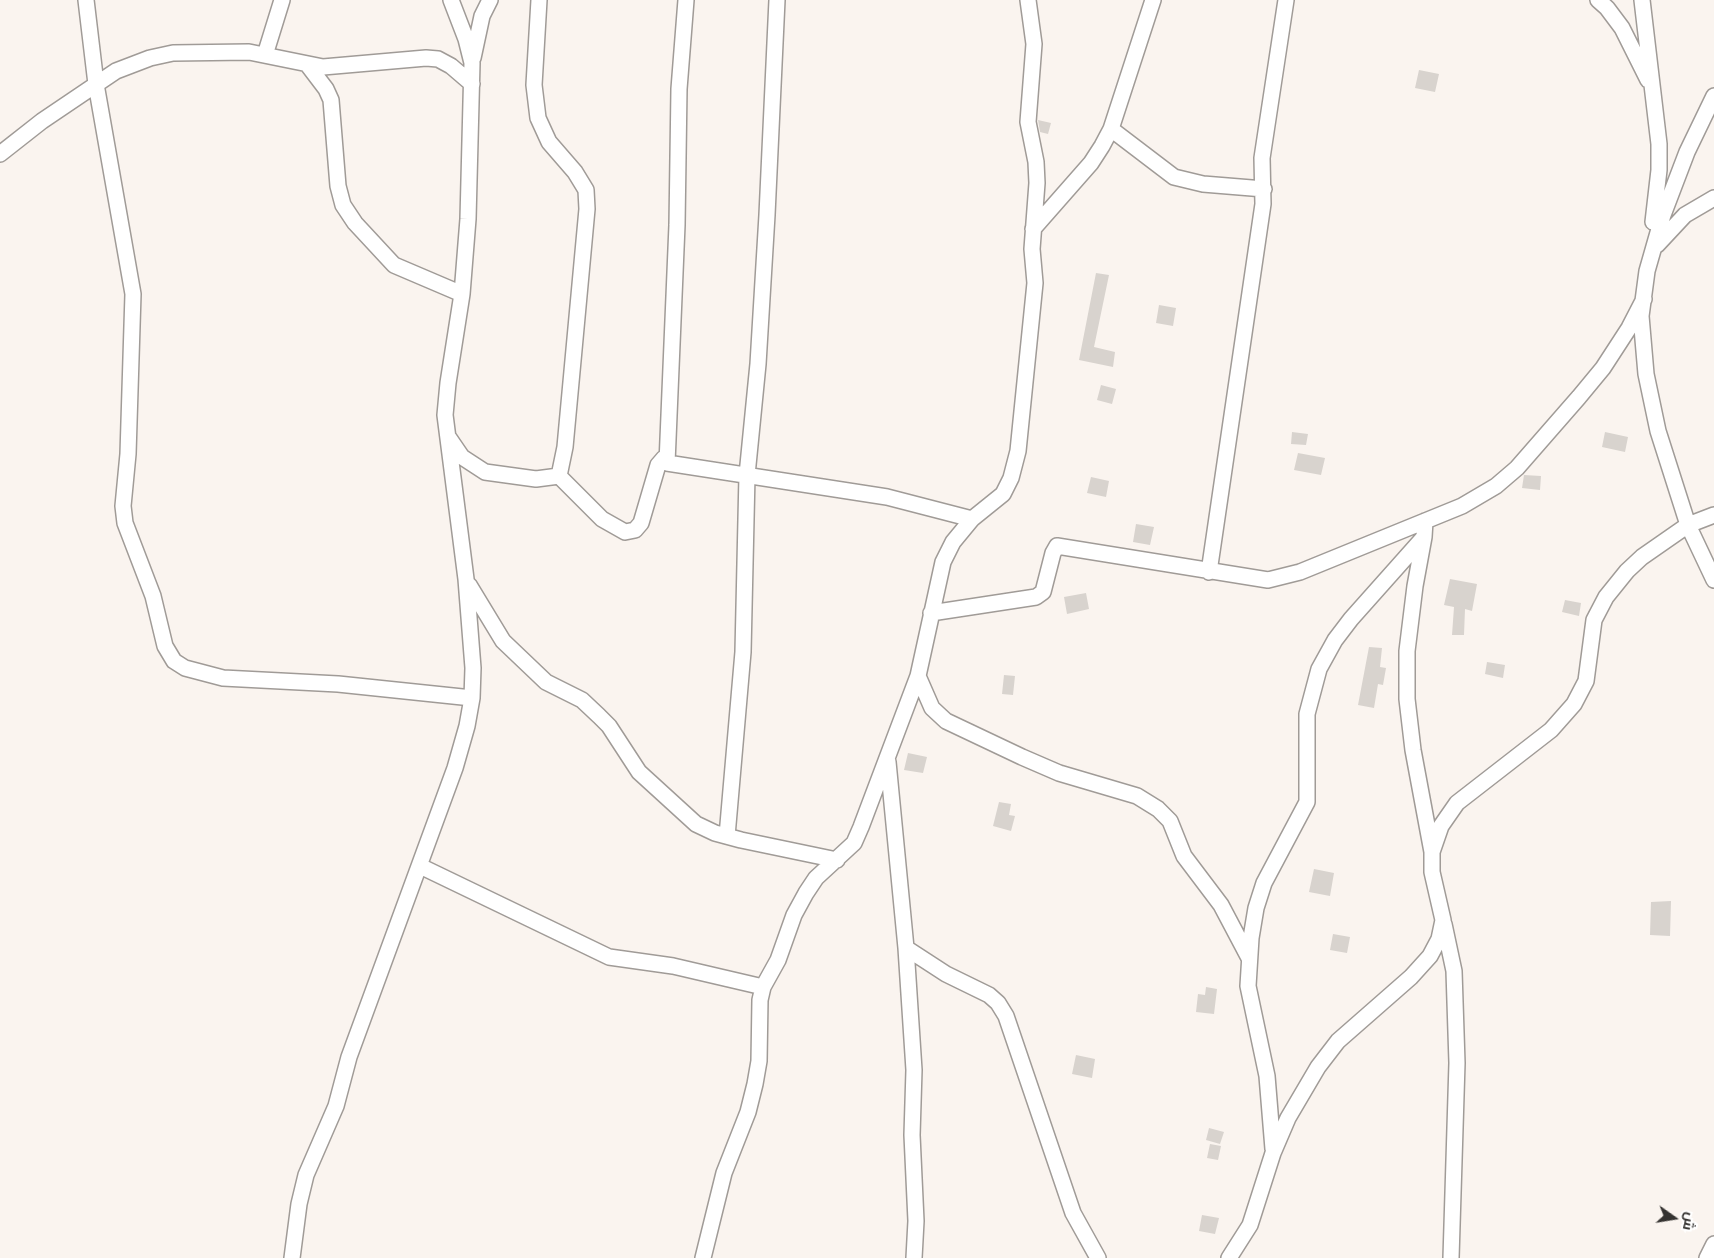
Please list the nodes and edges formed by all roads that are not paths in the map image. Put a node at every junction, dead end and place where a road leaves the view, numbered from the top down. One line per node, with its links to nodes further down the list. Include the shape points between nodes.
1 (86, 0): 16 (street)
2 (282, 0): 13 (street)
3 (451, 0): 15 (street)
4 (490, 0): 15 (street, via 482,16)
5 (539, 0): 32 (street, via 534,85 538,118 549,142 586,190 587,208)
6 (686, 0): 30 (street, via 679,89)
7 (777, 0): 31 (street, via 758,364)
8 (1028, 0): 24 (street, via 1034,44 1028,122 1037,183)
9 (1153, 0): 20 (street)
10 (1286, 0): 22 (street, via 1262,158)
11 (1598, 0): 18 (street, via 1622,28)
12 (1642, 0): 18 (street)
13 (265, 55): 14 (street); 16 (street, via 222,51 173,53 116,71)
14 (307, 64): 17 (street, via 330,67 438,59); 27 (street, via 326,89 330,100 338,186 343,205 354,223 394,265)
15 (472, 64): 17 (street)
16 (96, 84): 21 (street); 43 (street, via 133,294 128,454 123,506 165,646 174,661 185,668 223,678 338,684)
17 (472, 84): 27 (street)
18 (1651, 88): 26 (street, via 1657,123 1659,170)
19 (1714, 96): 25 (street, via 1675,182)
20 (1111, 129): 22 (street, via 1174,177 1203,184); 24 (street, via 1091,163)
21 (0, 154)
22 (1264, 189): 38 (street)
23 (1714, 198): 25 (street, via 1685,215)
24 (1033, 229): 34 (street, via 1034,283 1018,451 1012,478 1002,494)
25 (1656, 246): 26 (street)
26 (1647, 271): 28 (street)
27 (462, 294): 29 (street, via 448,383)
28 (1644, 299): 35 (street, via 1603,368 1517,468 1481,496); 36 (street, via 1642,343 1651,403)
29 (447, 435): 32 (street, via 462,457 484,472 536,478); 39 (street)
30 (667, 463): 31 (street); 32 (street, via 664,458 658,465 641,523 635,530 625,532 602,519)
31 (747, 475): 34 (street, via 887,496); 45 (street, via 743,652)
32 (560, 476)
33 (1714, 515): 36 (street)
34 (972, 520): 41 (street, via 953,542 944,562)
35 (1425, 521): 37 (street); 38 (street, via 1281,577 1268,580)
36 (1688, 525): 40 (street); 46 (street, via 1642,557 1606,597 1594,620 1586,680 1574,704 1551,730 1457,803 1441,826)
37 (1424, 537): 46 (street, via 1414,586 1407,651 1407,699); 51 (street, via 1351,619 1335,640 1320,669 1307,714 1307,802 1259,895)
38 (1209, 572): 41 (street, via 1057,546 1043,592 1036,597)
39 (466, 579): 43 (street, via 473,668); 45 (street, via 503,641 530,670 582,700 600,716 639,772 696,824)
40 (1714, 580)
41 (931, 613): 42 (street)
42 (918, 676): 44 (street); 51 (street, via 932,708 946,721 1059,773 1137,796 1158,809 1170,822 1184,856 1221,905)
43 (472, 698): 48 (street, via 455,768)
44 (887, 758): 47 (street, via 854,843); 50 (street)
45 (727, 836): 47 (street)
46 (1432, 852): 49 (street, via 1432,872)
47 (837, 860): 52 (street, via 816,878 806,893)
48 (420, 866): 52 (street, via 609,957 673,966); 55 (street, via 349,1057 336,1106 306,1175)
49 (1443, 920): 53 (street, via 1439,939 1430,956 1411,977 1338,1041 1318,1067 1288,1118); 60 (street, via 1454,971 1456,1063)
50 (906, 948): 57 (street, via 914,1070); 58 (street, via 998,1003 1012,1034 1073,1213)
51 (1250, 959): 53 (street, via 1248,986 1267,1076)
52 (764, 988): 56 (street, via 760,1000 755,1084 748,1112 724,1173)
53 (1273, 1153): 59 (street, via 1250,1225)
54 (1714, 1244): 61 (street)
55 (292, 1258)
56 (703, 1258)
57 (914, 1258)
58 (1098, 1258)
59 (1229, 1258)
60 (1451, 1258)
61 (1707, 1258)

